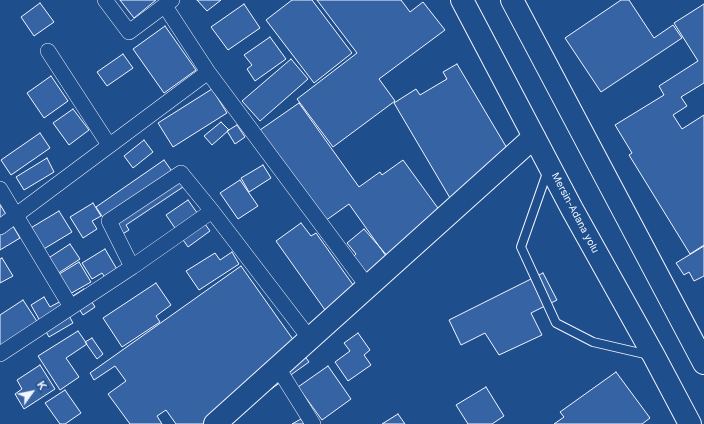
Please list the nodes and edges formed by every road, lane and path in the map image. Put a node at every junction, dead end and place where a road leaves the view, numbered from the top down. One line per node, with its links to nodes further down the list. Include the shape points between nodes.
1 (105, 0): 4 (street, via 129,32)
2 (462, 0): 7 (main road, Mersin-Adana yolu)
3 (512, 0): 20 (main road)
4 (168, 3): 6 (street)
5 (48, 51): 8 (street)
6 (208, 72): 8 (street); 15 (street)
7 (534, 137): 9 (main road, Mersin-Adana yolu); 15 (main road)
8 (109, 145): 12 (street)
9 (549, 165): 19 (main road, Mersin-Adana yolu); 19 (lane, via 521,247 556,323 593,342)
10 (0, 189): 12 (street)
11 (212, 211): 14 (street); 14 (street, via 182,173 109,221); 17 (street)
12 (16, 215): 13 (street); 16 (street)
13 (0, 227)
14 (132, 267): 16 (street)
15 (368, 287): 17 (main road)
16 (71, 308): 18 (street)
17 (310, 339): 21 (main road)
18 (0, 354)
19 (654, 356): 24 (main road, Mersin-Adana yolu)
20 (704, 363)
21 (278, 368): 22 (main road); 23 (street)
22 (215, 424)
23 (313, 424)
24 (690, 424)

